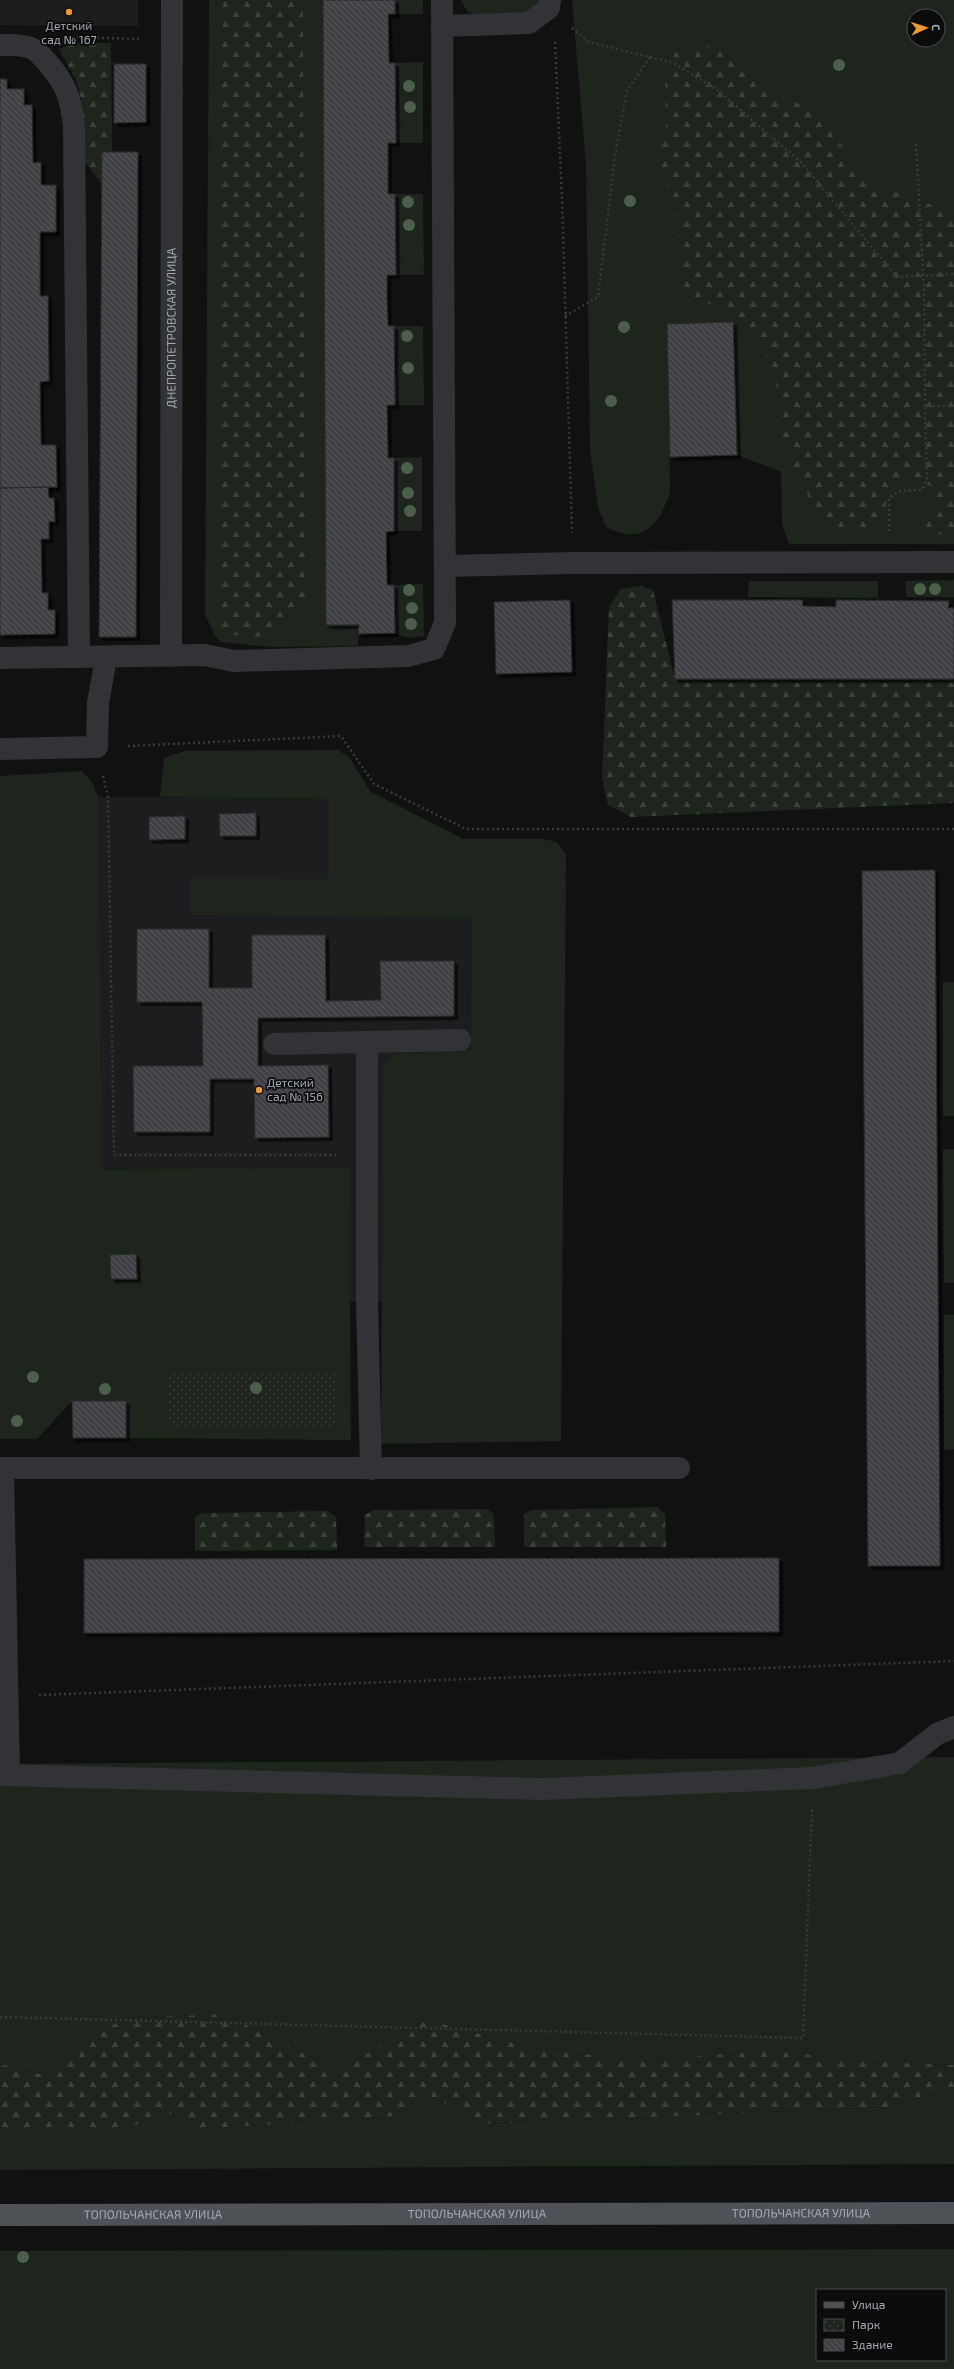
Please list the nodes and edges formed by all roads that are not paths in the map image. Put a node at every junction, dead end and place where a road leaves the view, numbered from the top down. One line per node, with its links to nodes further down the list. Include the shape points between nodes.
1 (172, 0): 8 (street, ДНЕПРОПЕТРОВСКАЯ УЛИЦА)
2 (442, 0): 4 (street)
3 (549, 4): 4 (street, via 530,23)
4 (442, 26): 7 (street)
5 (0, 45): 10 (street, via 32,48 62,80 71,103 74,127)
6 (954, 562): 7 (street)
7 (445, 566): 8 (street, via 444,623 434,648 408,656 234,661 204,655)
8 (171, 656): 11 (street)
9 (0, 658): 10 (street)
10 (79, 658): 11 (street)
11 (106, 658): 12 (street, via 98,703 97,747)
12 (0, 749)
13 (460, 1040): 14 (street)
14 (367, 1042): 15 (street); 18 (street, via 367,1302)
15 (274, 1044)
16 (2, 1468): 18 (street); 20 (street, via 9,1696)
17 (679, 1468): 18 (street)
18 (371, 1469)
19 (954, 1727): 20 (street, via 937,1734 900,1763 813,1778 543,1789)
20 (4, 1775)
21 (954, 2213): 22 (main road, ТОПОЛЬЧАНСКАЯ УЛИЦА)
22 (0, 2215)

